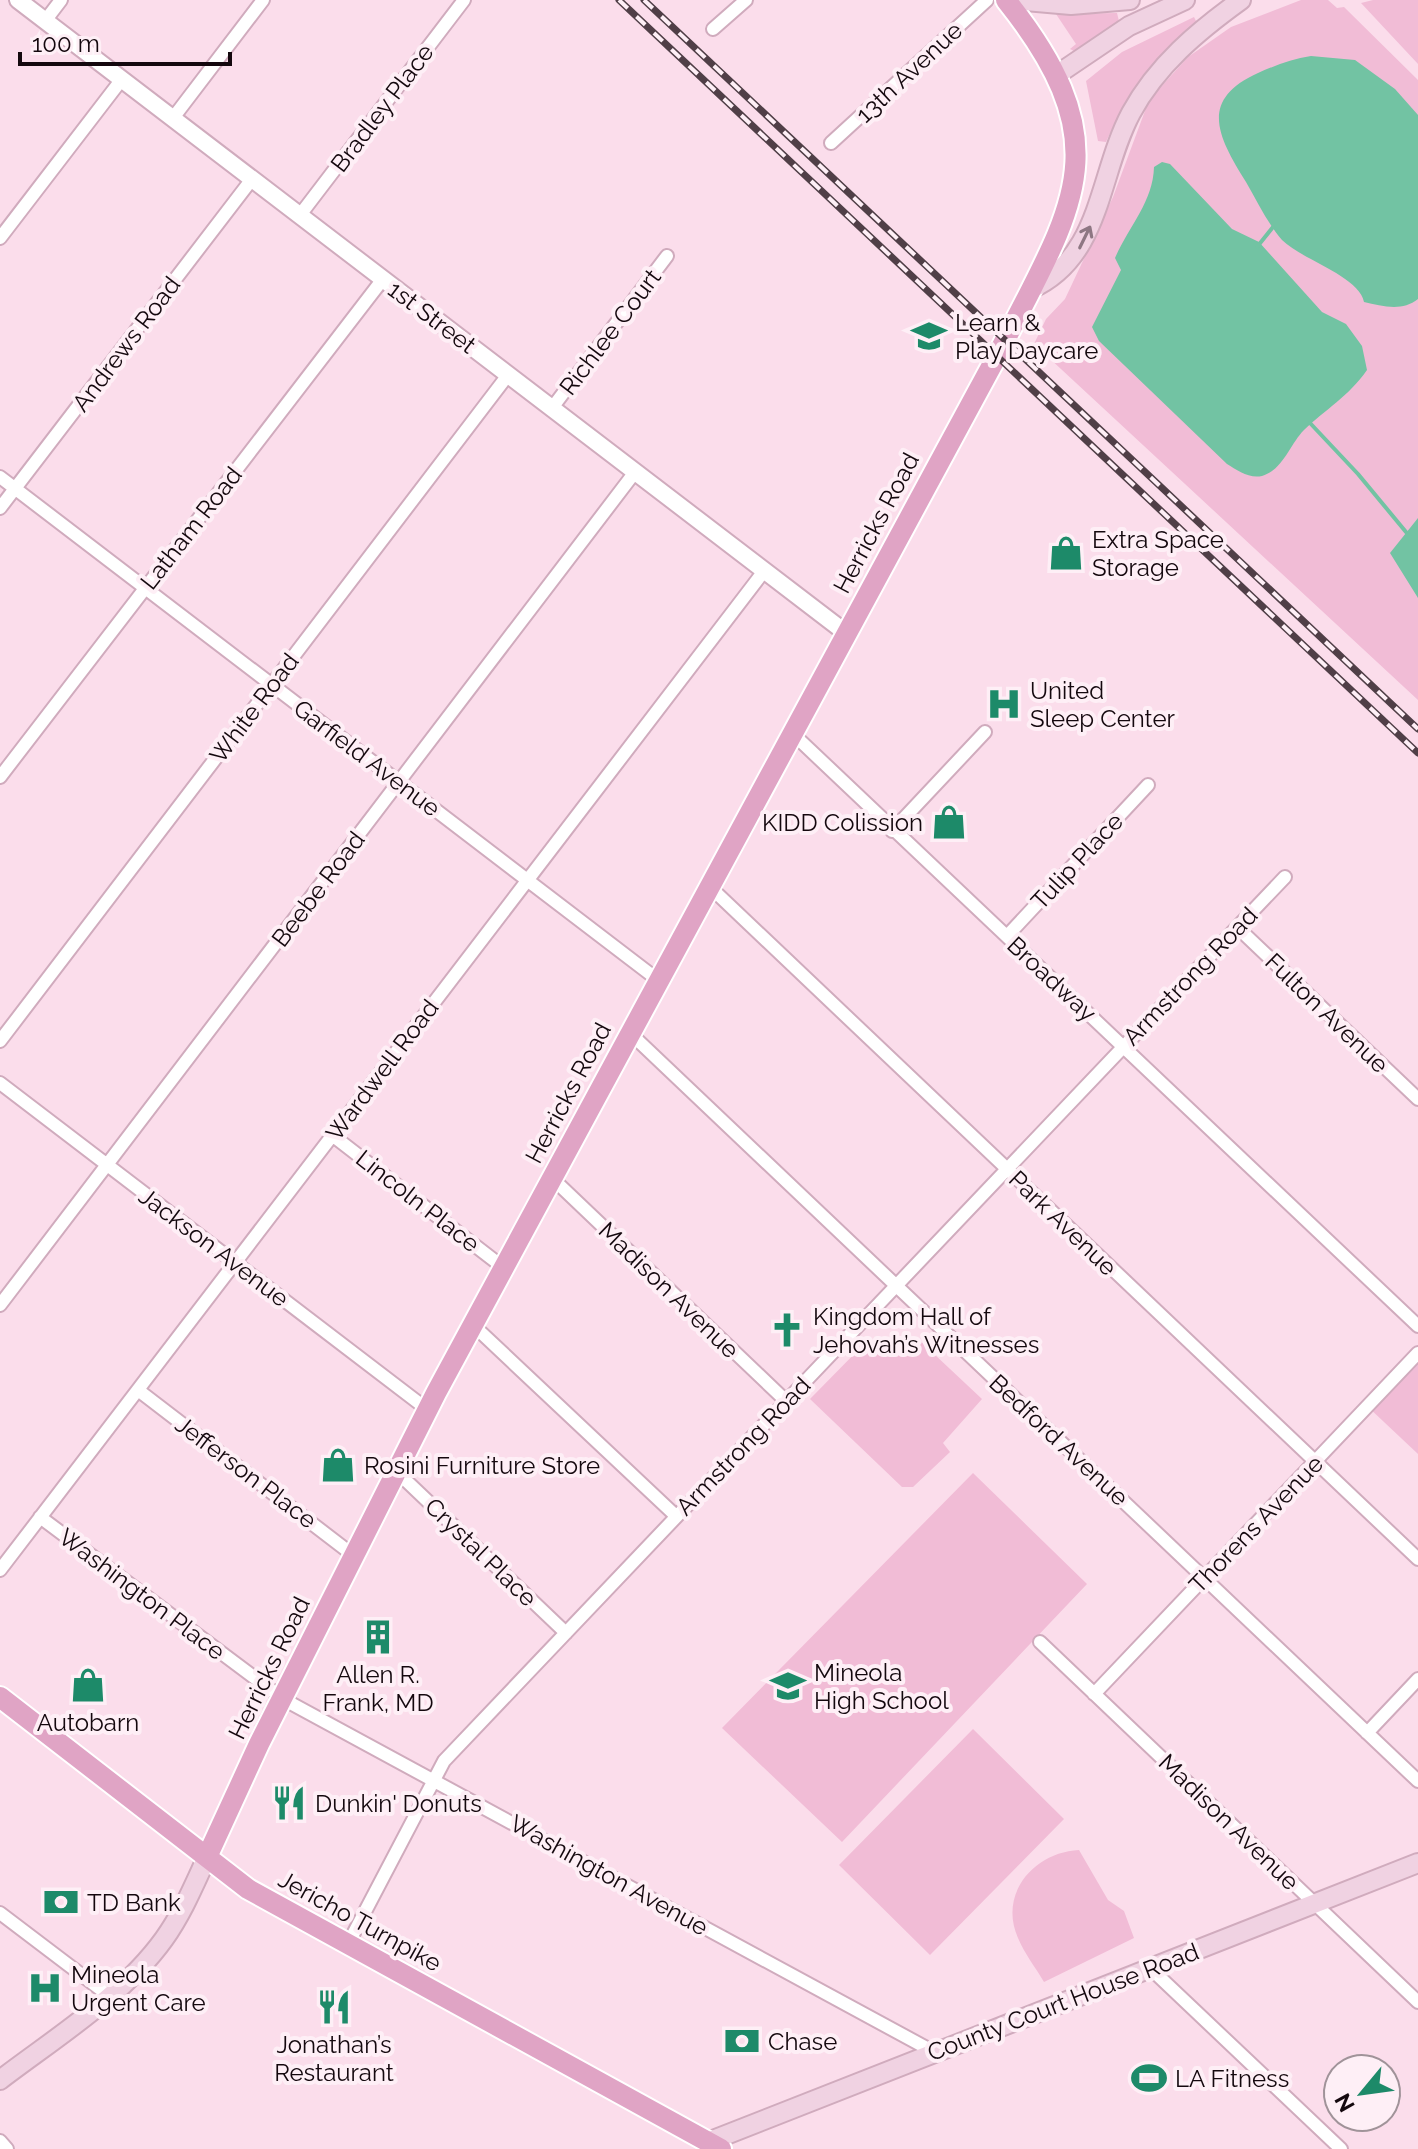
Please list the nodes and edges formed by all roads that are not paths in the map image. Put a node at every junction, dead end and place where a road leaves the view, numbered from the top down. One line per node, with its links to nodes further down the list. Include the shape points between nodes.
1 (18, 0): 12 (street, 1st Street)
2 (61, 0): 12 (street)
3 (263, 0): 16 (street)
4 (464, 0): 19 (street, Bradley Place)
5 (746, 0): 13 (street)
6 (987, 0): 17 (street, 13th Avenue)
7 (1006, 0): 14 (main road, Herricks Road)
8 (1015, 0): 9 (main road, via 1071,5)
9 (1130, 0)
10 (1185, 0): 14 (main road, via 1129,26)
11 (1241, 0): 23 (main road, one-way to 11, via 1076,255 1131,113 1150,85 1170,58)
12 (45, 21): 15 (street, 1st Street)
13 (713, 29)
14 (1058, 74): 23 (main road, Herricks Road, via 1070,108 1077,163 1064,221)
15 (122, 79): 16 (street, 1st Street); 20 (street)
16 (173, 118): 18 (street, 1st Street)
17 (831, 143)
18 (252, 179): 19 (street, 1st Street); 28 (street, Andrews Road)
19 (300, 215): 22 (street, 1st Street)
20 (0, 238)
21 (667, 256): 25 (street, Richlee Court)
22 (383, 279): 24 (street, 1st Street); 31 (street, Latham Road)
23 (1031, 289): 32 (main road, Herricks Road)
24 (508, 375): 25 (street, 1st Street); 33 (street, White Road)
25 (552, 408): 26 (street, 1st Street)
26 (635, 472): 30 (street, 1st Street); 37 (street, Beebe Road)
27 (0, 477): 28 (street, Garfield Avenue)
28 (15, 489): 29 (street, Andrews Road); 31 (street, Garfield Avenue)
29 (0, 508)
30 (764, 571): 32 (street, 1st Street); 41 (street, Wardwell Road)
31 (145, 588): 33 (street, Garfield Avenue); 36 (street, Latham Road)
32 (846, 633): 34 (main road, Herricks Road)
33 (272, 685): 37 (street, Garfield Avenue); 47 (street, White Road)
34 (791, 732): 39 (street, Broadway); 42 (main road, Herricks Road)
35 (985, 732): 39 (street)
36 (0, 777)
37 (399, 782): 41 (street, Garfield Avenue); 52 (street, Beebe Road)
38 (1148, 785): 44 (street, Tulip Place)
39 (892, 831): 44 (street, Broadway)
40 (1285, 877): 43 (street, Armstrong Road)
41 (527, 880): 45 (street, Garfield Avenue); 51 (street, Wardwell Road)
42 (709, 886): 45 (main road, Herricks Road); 53 (street, Park Avenue)
43 (1237, 927): 48 (street, Armstrong Road); 50 (street, Fulton Avenue)
44 (1007, 936): 48 (street, Broadway)
45 (658, 980): 46 (main road, Herricks Road)
46 (630, 1033): 54 (main road, Herricks Road); 57 (street, Bedford Avenue)
47 (0, 1041)
48 (1123, 1046): 53 (street, Armstrong Road); 60 (street, Broadway)
49 (0, 1083): 52 (street, Jackson Avenue)
50 (1418, 1099)
51 (332, 1135): 55 (street, Wardwell Road); 56 (street, Lincoln Place)
52 (107, 1165): 55 (street, Jackson Avenue); 58 (street, Beebe Road)
53 (1006, 1168): 57 (street, Armstrong Road); 65 (street, Park Avenue)
54 (552, 1178): 56 (main road, Herricks Road); 63 (street, Madison Avenue)
55 (234, 1263): 62 (street, Wardwell Road); 64 (street, Jackson Avenue)
56 (504, 1268): 59 (main road, Herricks Road)
57 (896, 1285): 63 (street, Armstrong Road); 72 (street, Bedford Avenue)
58 (0, 1305)
59 (473, 1325): 64 (main road, Herricks Road); 67 (street)
60 (1418, 1326)
61 (1418, 1353): 65 (street, Thorens Avenue)
62 (138, 1390): 68 (street, Wardwell Road); 69 (street, Jefferson Place)
63 (786, 1401): 67 (street, Armstrong Road)
64 (428, 1410): 66 (main road, Herricks Road)
65 (1315, 1462): 70 (street, Park Avenue); 72 (street, Thorens Avenue)
66 (396, 1471): 69 (main road, Herricks Road); 73 (street, Crystal Place)
67 (676, 1516): 73 (street, Armstrong Road)
68 (40, 1517): 71 (street, Wardwell Road); 78 (street, Washington Place)
69 (353, 1555): 78 (main road, Herricks Road)
70 (1418, 1559)
71 (0, 1570)
72 (1204, 1578): 76 (street, Thorens Avenue); 79 (street, Bedford Avenue)
73 (566, 1633): 80 (street, Armstrong Road, via 444,1761)
74 (1040, 1642): 76 (street, Madison Avenue)
75 (1418, 1679): 79 (street)
76 (1094, 1694): 84 (street, Madison Avenue)
77 (0, 1697): 82 (main road, Jericho Turnpike)
78 (283, 1699): 80 (street, Washington Avenue); 82 (main road, Herricks Road)
79 (1367, 1733): 81 (street, Bedford Avenue)
80 (434, 1780): 86 (street, Armstrong Road); 90 (street, Washington Avenue)
81 (1418, 1781)
82 (207, 1857): 86 (main road, Jericho Turnpike, via 248,1889); 88 (main road, Herricks Road, via 164,1940)
83 (1418, 1863): 84 (main road, County Court House Road)
84 (1314, 1903): 87 (main road, County Court House Road); 89 (street, Madison Avenue)
85 (0, 1913): 88 (street)
86 (348, 1944): 93 (main road, Jericho Turnpike)
87 (1150, 1968): 90 (main road, County Court House Road); 95 (street)
88 (108, 1995): 91 (main road, Herricks Road)
89 (1418, 2002)
90 (934, 2052): 93 (main road, County Court House Road)
91 (0, 2080)
92 (0, 2141): 94 (street)
93 (713, 2147)
94 (7, 2149)
95 (1341, 2149)

